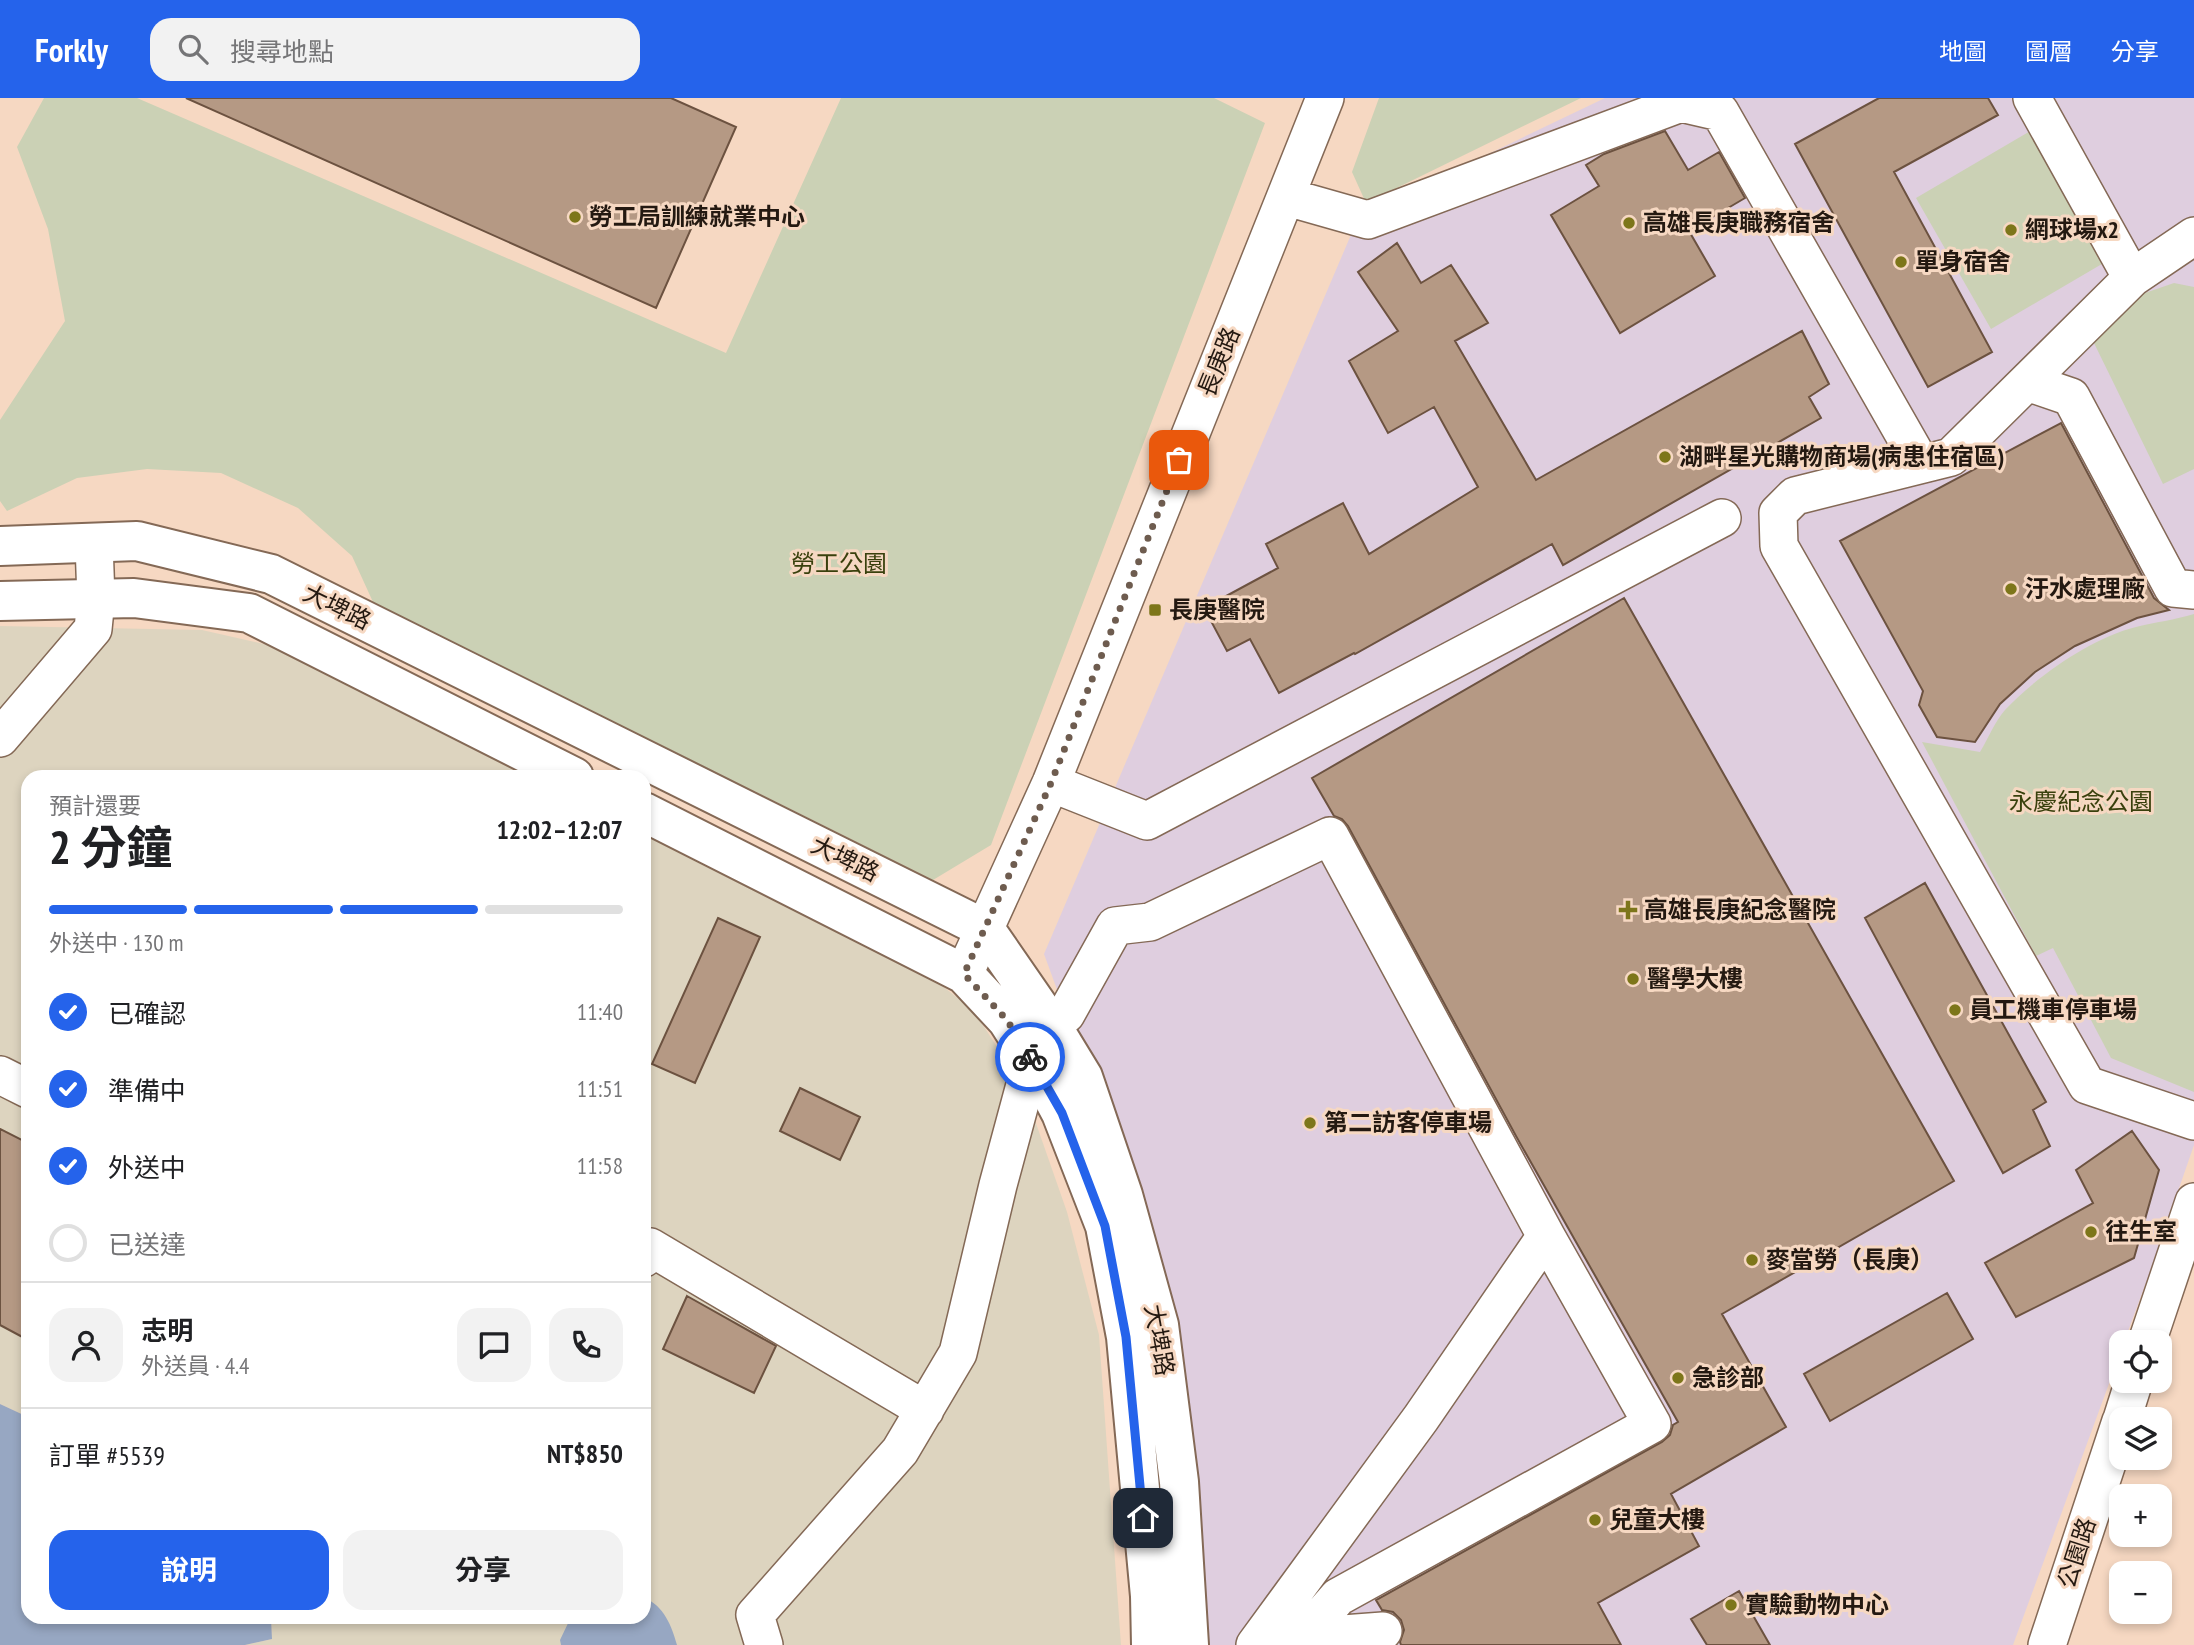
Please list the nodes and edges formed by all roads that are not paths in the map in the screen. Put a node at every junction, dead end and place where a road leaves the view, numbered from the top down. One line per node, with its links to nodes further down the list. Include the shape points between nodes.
1 (1325, 98): 3 (street, 長庚路)
2 (2032, 98): 5 (street)
3 (1287, 197): 7 (street, via 1368,220 1681,103 1720,112); 16 (street, 長庚路)
4 (2194, 236): 5 (street)
5 (2132, 278): 6 (street)
6 (2027, 382): 7 (street, via 1951,457); 11 (street, via 2071,397 2173,589)
7 (1921, 464): 24 (street, via 1794,496 1778,513 1779,546 2087,1085)
8 (1722, 518): 16 (street, via 1147,821)
9 (94, 543): 10 (main road, 大埤路); 12 (street); 18 (main road, 大埤路, via 137,541 271,574)
10 (0, 546)
11 (2194, 590)
12 (96, 599): 13 (main road, 大埤路); 14 (street, via 93,629); 15 (main road, 大埤路, via 134,598 249,613)
13 (0, 601)
14 (0, 738)
15 (560, 770)
16 (1051, 783): 18 (street, 長庚路)
17 (651, 816): 19 (main road, 大埤路)
18 (985, 929): 19 (street, 長庚路); 20 (main road, 大埤路)
19 (964, 974): 21 (main road, 大埤路, via 1007,1020)
20 (1052, 1026): 26 (street, via 1066,1014 1115,926 1150,922 1330,836); 35 (main road, 大埤路, via 1083,1077 1124,1195 1159,1325 1179,1482)
21 (1031, 1059): 29 (street, via 958,1353); 34 (main road, 大埤路, via 1062,1113 1105,1226 1126,1337)
22 (0, 1075): 23 (street)
23 (21, 1086)
24 (2194, 1121)
25 (2194, 1202): 28 (street)
26 (1546, 1236): 32 (street, via 1652,1423 1339,1597); 36 (street, via 1421,1418)
27 (651, 1248): 29 (street)
28 (2151, 1330)
29 (925, 1410): 33 (street, via 900,1451 755,1615)
30 (2109, 1456): 37 (street, 公園路)
31 (1383, 1631): 32 (street)
32 (1301, 1642)
33 (764, 1645)
34 (1151, 1645)
35 (1189, 1645)
36 (1255, 1645)
37 (2047, 1645)

